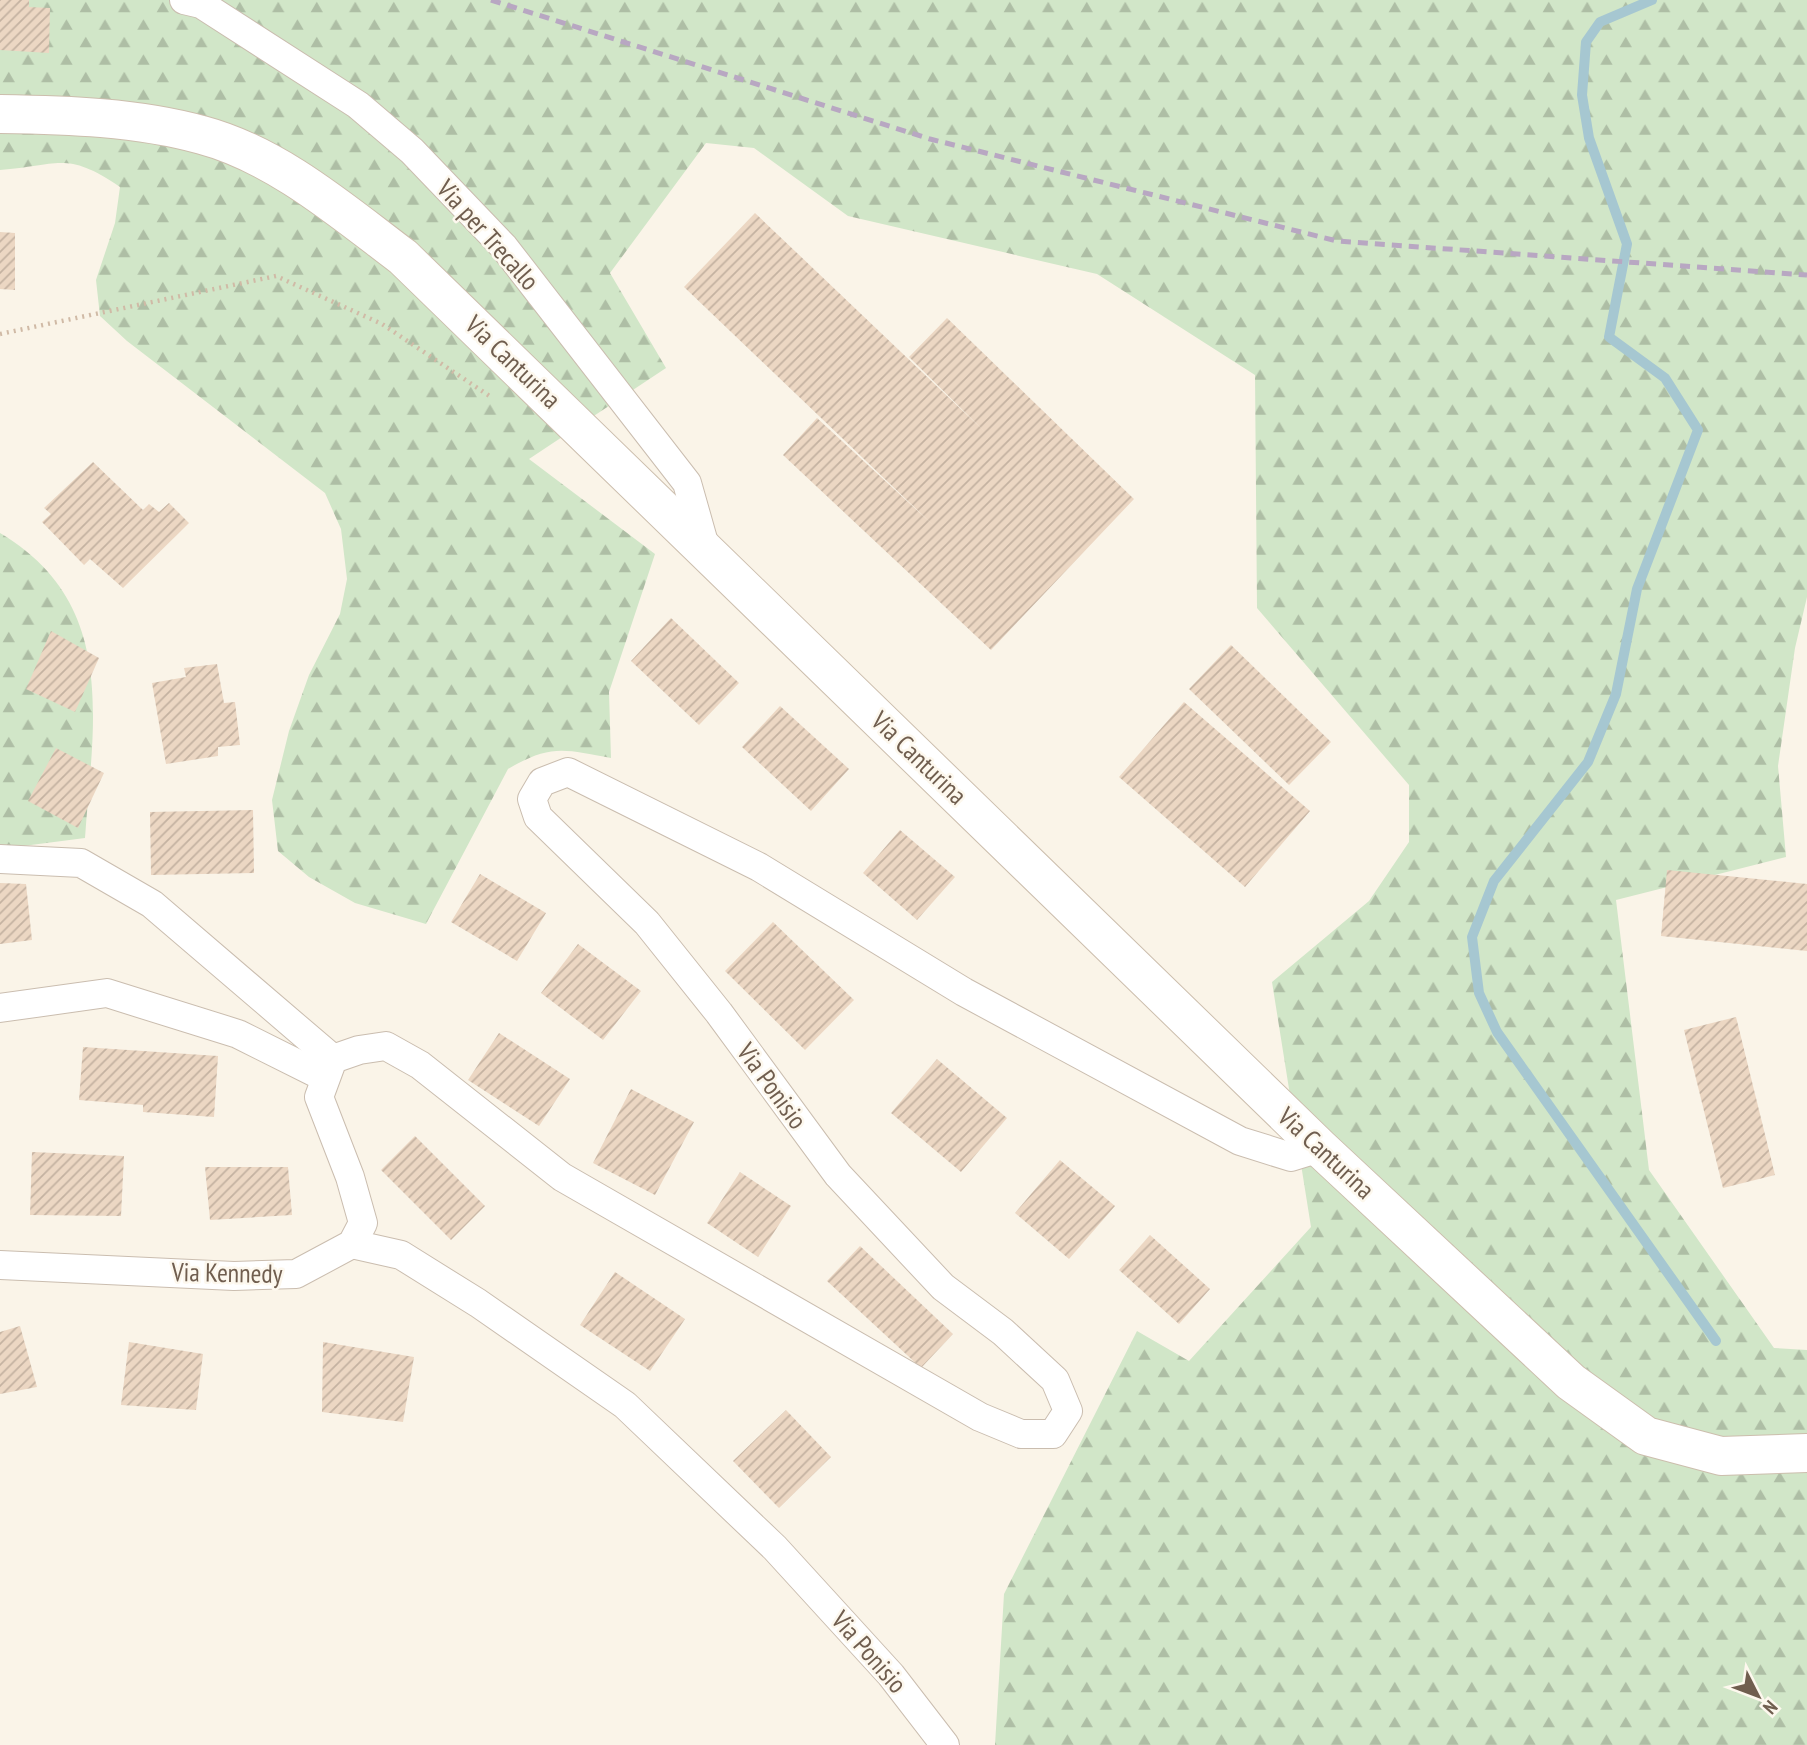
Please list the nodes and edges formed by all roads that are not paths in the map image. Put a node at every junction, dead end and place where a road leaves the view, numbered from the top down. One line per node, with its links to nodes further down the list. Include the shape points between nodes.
1 (184, 0): 3 (street, Via per Trecallo, via 201,4 358,106 412,151 505,247 687,483)
2 (0, 114): 3 (main road, Via Canturina, via 135,122 204,135 257,158 327,201 402,257)
3 (706, 550): 7 (main road, Via Canturina)
4 (0, 859): 6 (street, via 81,863 152,904)
5 (0, 1008): 6 (street, via 107,993)
6 (329, 1068): 7 (street, Via Ponisio, via 359,1050 386,1046 420,1065 562,1177 980,1417 1021,1434 1053,1434 1068,1410 1055,1380 1003,1332 943,1287 838,1175 648,923 538,817 532,799 542,782 568,772 759,867 964,992 1240,1141 1291,1157); 8 (street, via 319,1097 363,1223)
7 (1320, 1148): 10 (main road, Via Canturina, via 1571,1382 1646,1436 1721,1456)
8 (352, 1244): 9 (street, Via Kennedy, via 296,1274 234,1276); 11 (street, Via Ponisio, via 401,1255 625,1405 775,1548 891,1675)
9 (0, 1265)
10 (1807, 1453)
11 (945, 1745)

